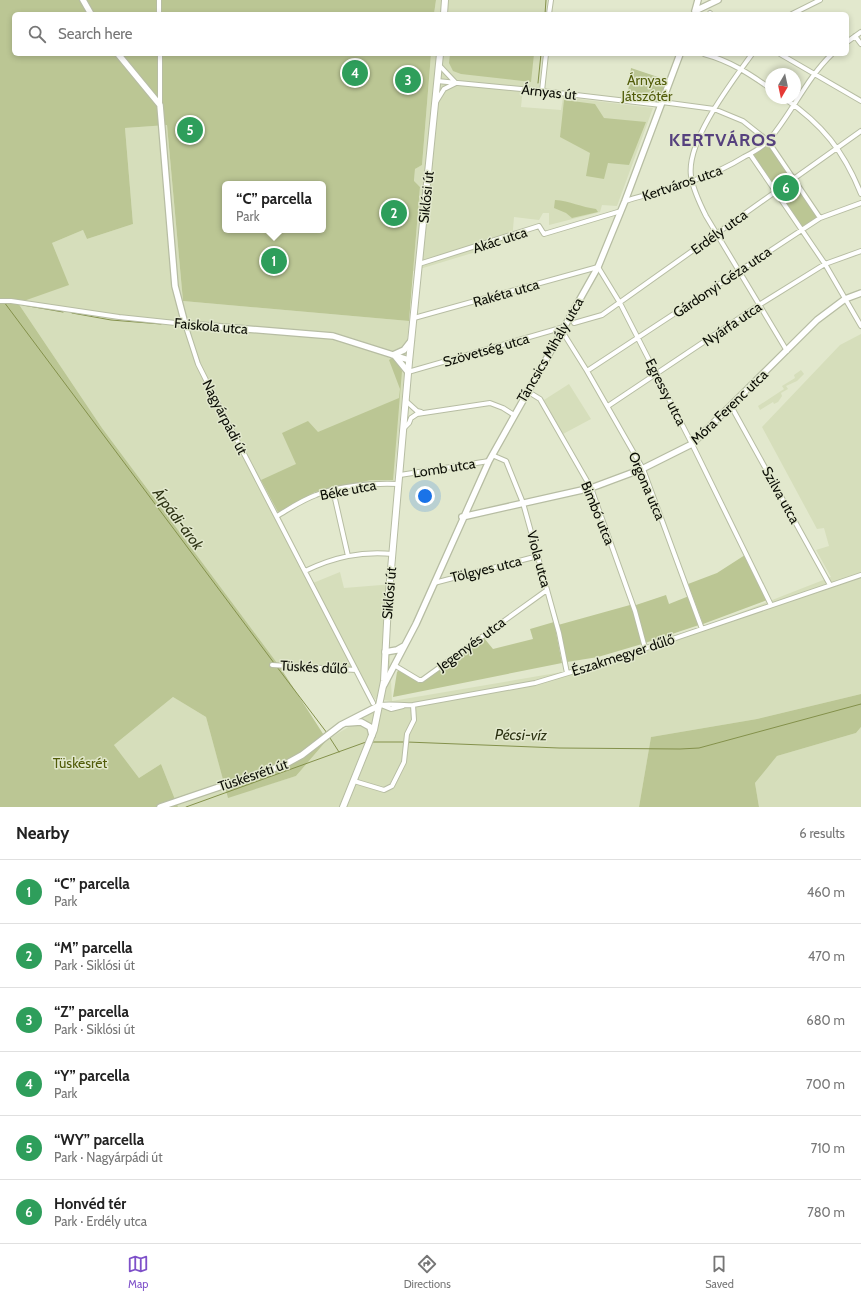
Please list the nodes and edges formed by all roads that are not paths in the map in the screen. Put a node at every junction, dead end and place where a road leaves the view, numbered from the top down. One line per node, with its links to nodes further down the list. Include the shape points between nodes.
1 (83, 0): 8 (street)
2 (160, 0): 9 (street)
3 (445, 0): 10 (main road)
4 (551, 0): 11 (street)
5 (698, 0): 12 (street)
6 (718, 0): 12 (street)
7 (820, 0): 13 (street)
8 (90, 12)
9 (160, 12)
10 (444, 12)
11 (549, 12)
12 (694, 12)
13 (796, 12)
14 (861, 32): 15 (street)
15 (855, 36): 16 (street); 17 (street)
16 (849, 40)
17 (861, 44)
18 (120, 56): 39 (street)
19 (160, 56): 39 (street)
20 (440, 56): 27 (main road, Siklósi út)
21 (546, 56): 33 (street)
22 (679, 56): 36 (street, Táncsics Mihály utca)
23 (711, 56): 28 (street)
24 (751, 56): 28 (street)
25 (784, 56): 29 (street)
26 (830, 56): 29 (street, Kertváros utca)
27 (438, 64): 30 (main road, Siklósi út); 31 (street)
28 (742, 68): 32 (street); 40 (street)
29 (815, 74): 34 (street, Kertváros utca); 35 (street)
30 (437, 81): 31 (street, Árnyas út); 37 (main road, Siklósi út)
31 (457, 83): 33 (street, Árnyas út); 37 (street, via 442,92)
32 (765, 85)
33 (542, 91): 36 (street, Árnyas út)
34 (801, 93)
35 (861, 101)
36 (662, 103): 40 (street, Árnyas út); 49 (street, Táncsics Mihály utca)
37 (435, 104): 56 (main road, Siklósi út)
38 (793, 104): 42 (street, Kertváros utca); 43 (street, via 818,124)
39 (160, 105): 66 (street, Nagyárpádi út, via 175,286)
40 (714, 109): 42 (street, Árnyas út, via 743,121); 46 (street, via 694,150)
41 (861, 131): 43 (street, Erdély utca)
42 (768, 141): 44 (street, Kertváros utca); 45 (street, Árnyas út)
43 (837, 149): 45 (street, Erdély utca); 48 (street, via 853,173)
44 (750, 154): 46 (street, Kertváros utca, via 722,171); 47 (street)
45 (793, 179): 47 (street, Erdély utca); 52 (street, Árnyas út)
46 (692, 182): 49 (street, Kertváros utca); 54 (street)
47 (776, 191): 53 (street); 54 (street, Erdély utca)
48 (861, 194)
49 (625, 201): 51 (street, Táncsics Mihály utca)
50 (861, 203): 52 (street, Gárdonyi Géza utca)
51 (621, 211): 56 (street, Akác utca, via 544,234 539,226); 58 (street, Táncsics Mihály utca)
52 (820, 218): 53 (street, Gárdonyi Géza utca)
53 (802, 229): 57 (street); 59 (street, Gárdonyi Géza utca)
54 (716, 234): 59 (street); 63 (street, Erdély utca)
55 (861, 251): 57 (street, Nyárfa utca)
56 (419, 264): 65 (main road, Siklósi út)
57 (825, 264): 61 (street); 64 (street, Nyárfa utca)
58 (598, 267): 63 (street, Egressy utca); 65 (street, Rakéta utca); 69 (street, Táncsics Mihály utca)
59 (738, 271): 64 (street); 70 (street, Gárdonyi Géza utca)
60 (861, 292): 61 (street, Móra Ferenc utca)
61 (845, 299): 68 (street); 72 (street, Móra Ferenc utca, via 817,320)
62 (0, 301): 66 (street, Faiskola utca)
63 (620, 303): 67 (street, Erdély utca, via 602,315); 70 (street, Egressy utca)
64 (759, 305): 72 (street); 77 (street, Nyárfa utca)
65 (414, 318): 71 (main road, Siklósi út)
66 (185, 324): 73 (street, Faiskola utca, via 333,336); 96 (street, Nagyárpádi út, via 198,364)
67 (574, 324)
68 (861, 326)
69 (563, 329): 75 (street, Orgona utca); 76 (street, Szövetség utca); 78 (street, Táncsics Mihály utca)
70 (638, 339): 75 (street, Gárdonyi Géza utca); 77 (street, Egressy utca)
71 (411, 340): 73 (street, via 404,350); 74 (main road, Siklósi út)
72 (787, 350): 81 (street, Móra Ferenc utca)
73 (393, 354): 74 (street, Faiskola utca); 76 (street)
74 (409, 360): 76 (main road, Siklósi út)
75 (587, 371): 80 (street, Orgona utca)
76 (408, 372): 79 (main road, Siklósi út)
77 (657, 374): 80 (street, Nyárfa utca); 85 (street, Egressy utca)
78 (527, 391): 83 (street, Táncsics Mihály utca); 91 (street, Bimbó utca, via 540,399)
79 (406, 401): 82 (street, via 417,411); 84 (main road, Siklósi út)
80 (608, 406): 88 (street, Orgona utca)
81 (731, 406): 85 (street, Móra Ferenc utca); 104 (street, Szilva utca)
82 (432, 412): 83 (street, via 490,403); 84 (street, via 412,416)
83 (514, 415): 86 (street, Táncsics Mihály utca)
84 (404, 428): 89 (main road, Siklósi út)
85 (692, 444): 88 (street, Móra Ferenc utca); 106 (street, Egressy utca)
86 (492, 455): 87 (street, Táncsics Mihály utca); 94 (street, Viola utca, via 506,461)
87 (489, 461): 89 (street, Lomb utca); 93 (street, Táncsics Mihály utca)
88 (643, 469): 91 (street, Móra Ferenc utca); 107 (street, Orgona utca)
89 (400, 475): 90 (main road, Siklósi út)
90 (399, 484): 92 (street, Béke utca, via 374,483); 98 (main road, Siklósi út)
91 (590, 488): 94 (street, Móra Ferenc utca); 109 (street, Bimbó utca, via 635,611)
92 (333, 490): 96 (street, Béke utca, via 316,495); 99 (street)
93 (469, 503): 95 (street, via 470,507); 97 (street, Táncsics Mihály utca)
94 (523, 503): 95 (street, Móra Ferenc utca); 100 (street, Viola utca)
95 (484, 511): 97 (street, Móra Ferenc utca)
96 (277, 516): 101 (street, Nagyárpádi út)
97 (462, 517): 103 (street, Táncsics Mihály utca)
98 (393, 554): 99 (street, via 368,552); 110 (main road, Siklósi út)
99 (348, 556): 101 (street, via 326,561)
100 (538, 556): 103 (street, Tölgyes utca); 105 (street, Viola utca)
101 (305, 571): 113 (street, Nagyárpádi út)
102 (861, 575): 104 (street, Északmegyer dűlő)
103 (434, 583): 108 (street, Táncsics Mihály utca)
104 (830, 585): 106 (street, Északmegyer dűlő)
105 (547, 590): 112 (street, Jegenyés utca, via 422,680); 114 (street, Viola utca)
106 (771, 605): 107 (street, Északmegyer dűlő)
107 (702, 628): 109 (street, Északmegyer dűlő)
108 (407, 641): 110 (street, via 401,648); 112 (street, Táncsics Mihály utca)
109 (645, 648): 114 (street, Északmegyer dűlő)
110 (385, 652): 115 (main road, Siklósi út)
111 (275, 665): 113 (street, Tüskés dűlő)
112 (394, 665): 115 (street, Táncsics Mihály utca)
113 (356, 670): 116 (street, Nagyárpádi út)
114 (567, 673): 118 (street, Északmegyer dűlő, via 535,682)
115 (383, 689): 117 (main road, Siklósi út)
116 (373, 702)
117 (380, 705): 118 (street, Északmegyer dűlő); 119 (street, Tüskésréti út); 120 (main road, Siklósi út)
118 (413, 705): 121 (street, via 414,720 409,729 405,756 398,776 388,789)
119 (341, 725): 120 (street, via 365,723 370,727); 122 (street, Tüskésréti út, via 302,755 284,765)
120 (372, 738): 121 (main road, Siklósi út)
121 (354, 781): 123 (main road, Siklósi út)
122 (160, 807)
123 (343, 807)

